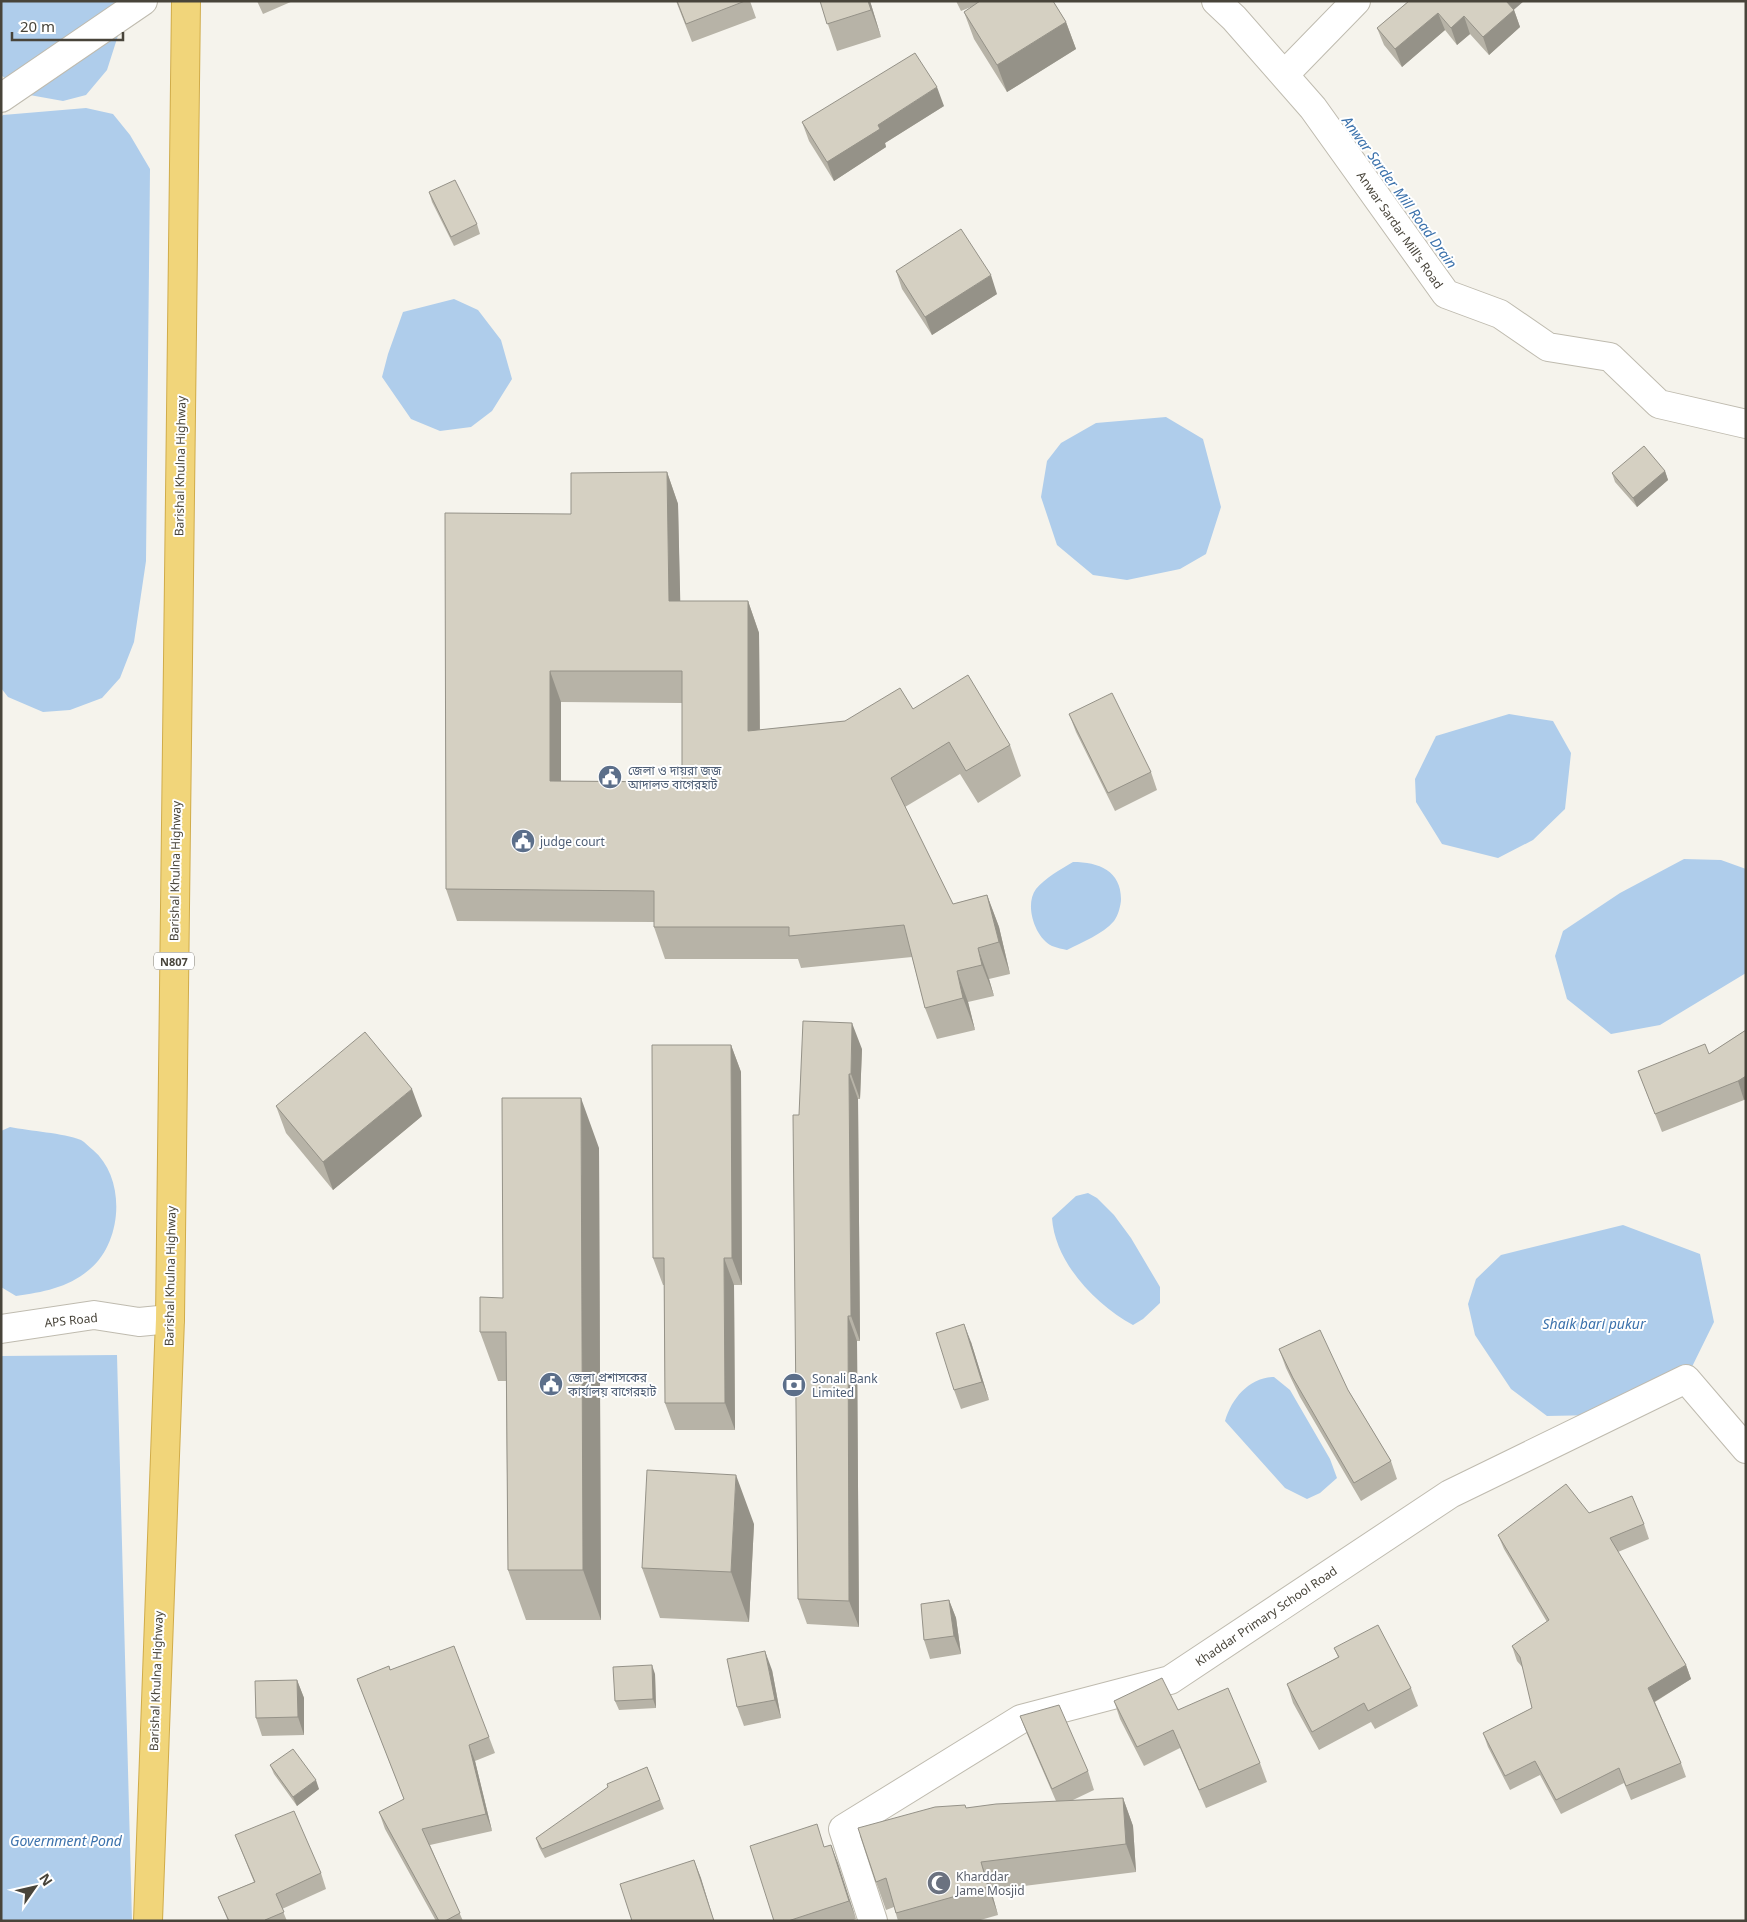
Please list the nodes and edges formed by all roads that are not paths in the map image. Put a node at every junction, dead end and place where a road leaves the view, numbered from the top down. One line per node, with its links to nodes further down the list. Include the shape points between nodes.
1 (143, 1): 6 (street)
2 (186, 1): 8 (highway, Barishal Khulna Highway / N807)
3 (1216, 1): 5 (street, Anwar Sardar Mill's Road)
4 (1356, 1): 5 (street)
5 (1284, 75): 7 (street, Anwar Sardar Mill's Road, via 1313,108 1446,294 1500,314 1548,347 1610,357 1658,404)
6 (1, 98)
7 (1746, 424)
8 (170, 1319): 9 (street, APS Road, via 139,1322 94,1315); 11 (highway, Barishal Khulna Highway / N807)
9 (1, 1329)
10 (1746, 1449): 12 (street, Khaddar Primary School Road, via 1686,1379 1450,1494 1170,1680 1021,1720 843,1829)
11 (148, 1921)
12 (873, 1921)

